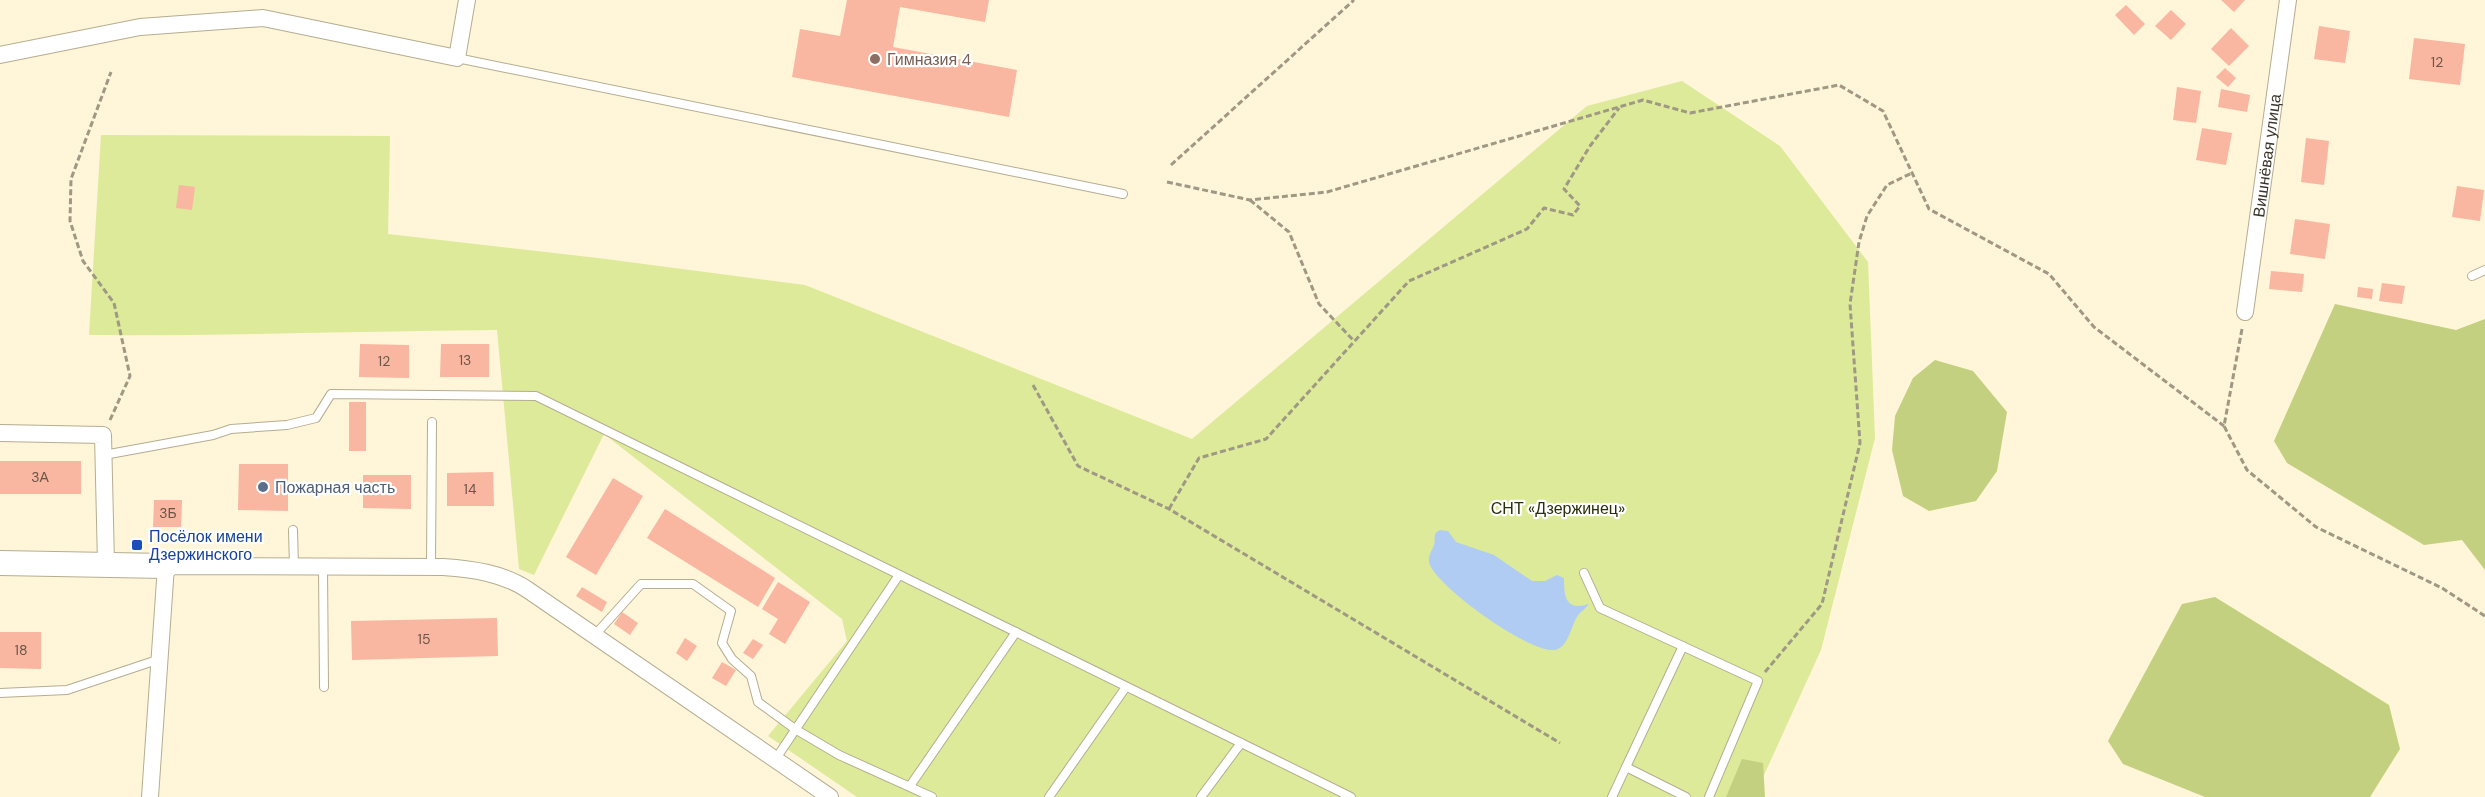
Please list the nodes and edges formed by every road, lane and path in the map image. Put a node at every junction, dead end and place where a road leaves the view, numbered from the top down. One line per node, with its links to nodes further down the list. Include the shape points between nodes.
1 (467, 0): 5 (street)
2 (1354, 0): 8 (path)
3 (2288, 0): 15 (street, Вишнёвая улица)
4 (0, 55): 5 (street, via 140,27 263,18)
5 (457, 58): 11 (lane)
6 (111, 72): 21 (path, via 71,179 70,221 83,261 114,303 130,376)
7 (1620, 107): 9 (path, via 1642,100 1690,113 1839,85 1884,111); 12 (path, via 1327,192); 16 (path, via 1564,189 1580,206 1573,215 1544,208 1527,229 1408,281)
8 (1170, 165)
9 (1912, 173): 19 (path, via 1929,209 2049,274 2094,327); 38 (path, via 1887,185 1867,216 1859,242 1851,304 1860,443 1822,604)
10 (1167, 182): 12 (path)
11 (1123, 194)
12 (1250, 200): 16 (path, via 1289,232 1318,304)
13 (2485, 270): 14 (lane)
14 (2472, 276)
15 (2245, 312): 19 (path)
16 (1354, 341): 23 (path, via 1266,439 1199,458)
17 (1033, 385): 23 (path, via 1078,466)
18 (432, 422): 28 (lane)
19 (2224, 426): 33 (path, via 2247,470 2316,527 2442,588)
20 (0, 433): 21 (street)
21 (103, 435): 22 (street)
22 (104, 455): 26 (street); 32 (lane, via 231,429 287,425 316,418 332,394 536,396)
23 (1169, 509): 44 (path)
24 (293, 530): 29 (lane)
25 (0, 563): 26 (street)
26 (106, 564): 27 (street)
27 (166, 566): 29 (street); 37 (street)
28 (431, 566): 30 (street); 35 (street, via 504,577)
29 (294, 567): 30 (street)
30 (323, 567): 39 (lane)
31 (1584, 573): 36 (lane, via 1600,608)
32 (899, 575): 34 (lane); 42 (lane)
33 (2485, 616)
34 (1016, 632): 40 (lane); 47 (lane)
35 (594, 636): 42 (lane, via 640,584 693,584 731,611 722,643 732,659 751,676 758,702); 45 (street)
36 (1683, 646): 38 (lane); 46 (lane)
37 (160, 659): 41 (lane, via 67,690); 48 (street)
38 (1758, 681): 56 (lane)
39 (324, 687)
40 (1126, 687): 43 (lane); 51 (lane)
41 (0, 693)
42 (795, 729): 45 (lane); 47 (lane, via 839,755)
43 (1241, 743): 52 (lane); 53 (lane)
44 (1560, 743)
45 (775, 760): 49 (street)
46 (1626, 767): 54 (lane); 55 (lane)
47 (910, 786): 50 (lane)
48 (150, 797)
49 (830, 797)
50 (932, 797)
51 (1049, 797)
52 (1201, 797)
53 (1351, 797)
54 (1612, 797)
55 (1686, 797)
56 (1709, 797)

